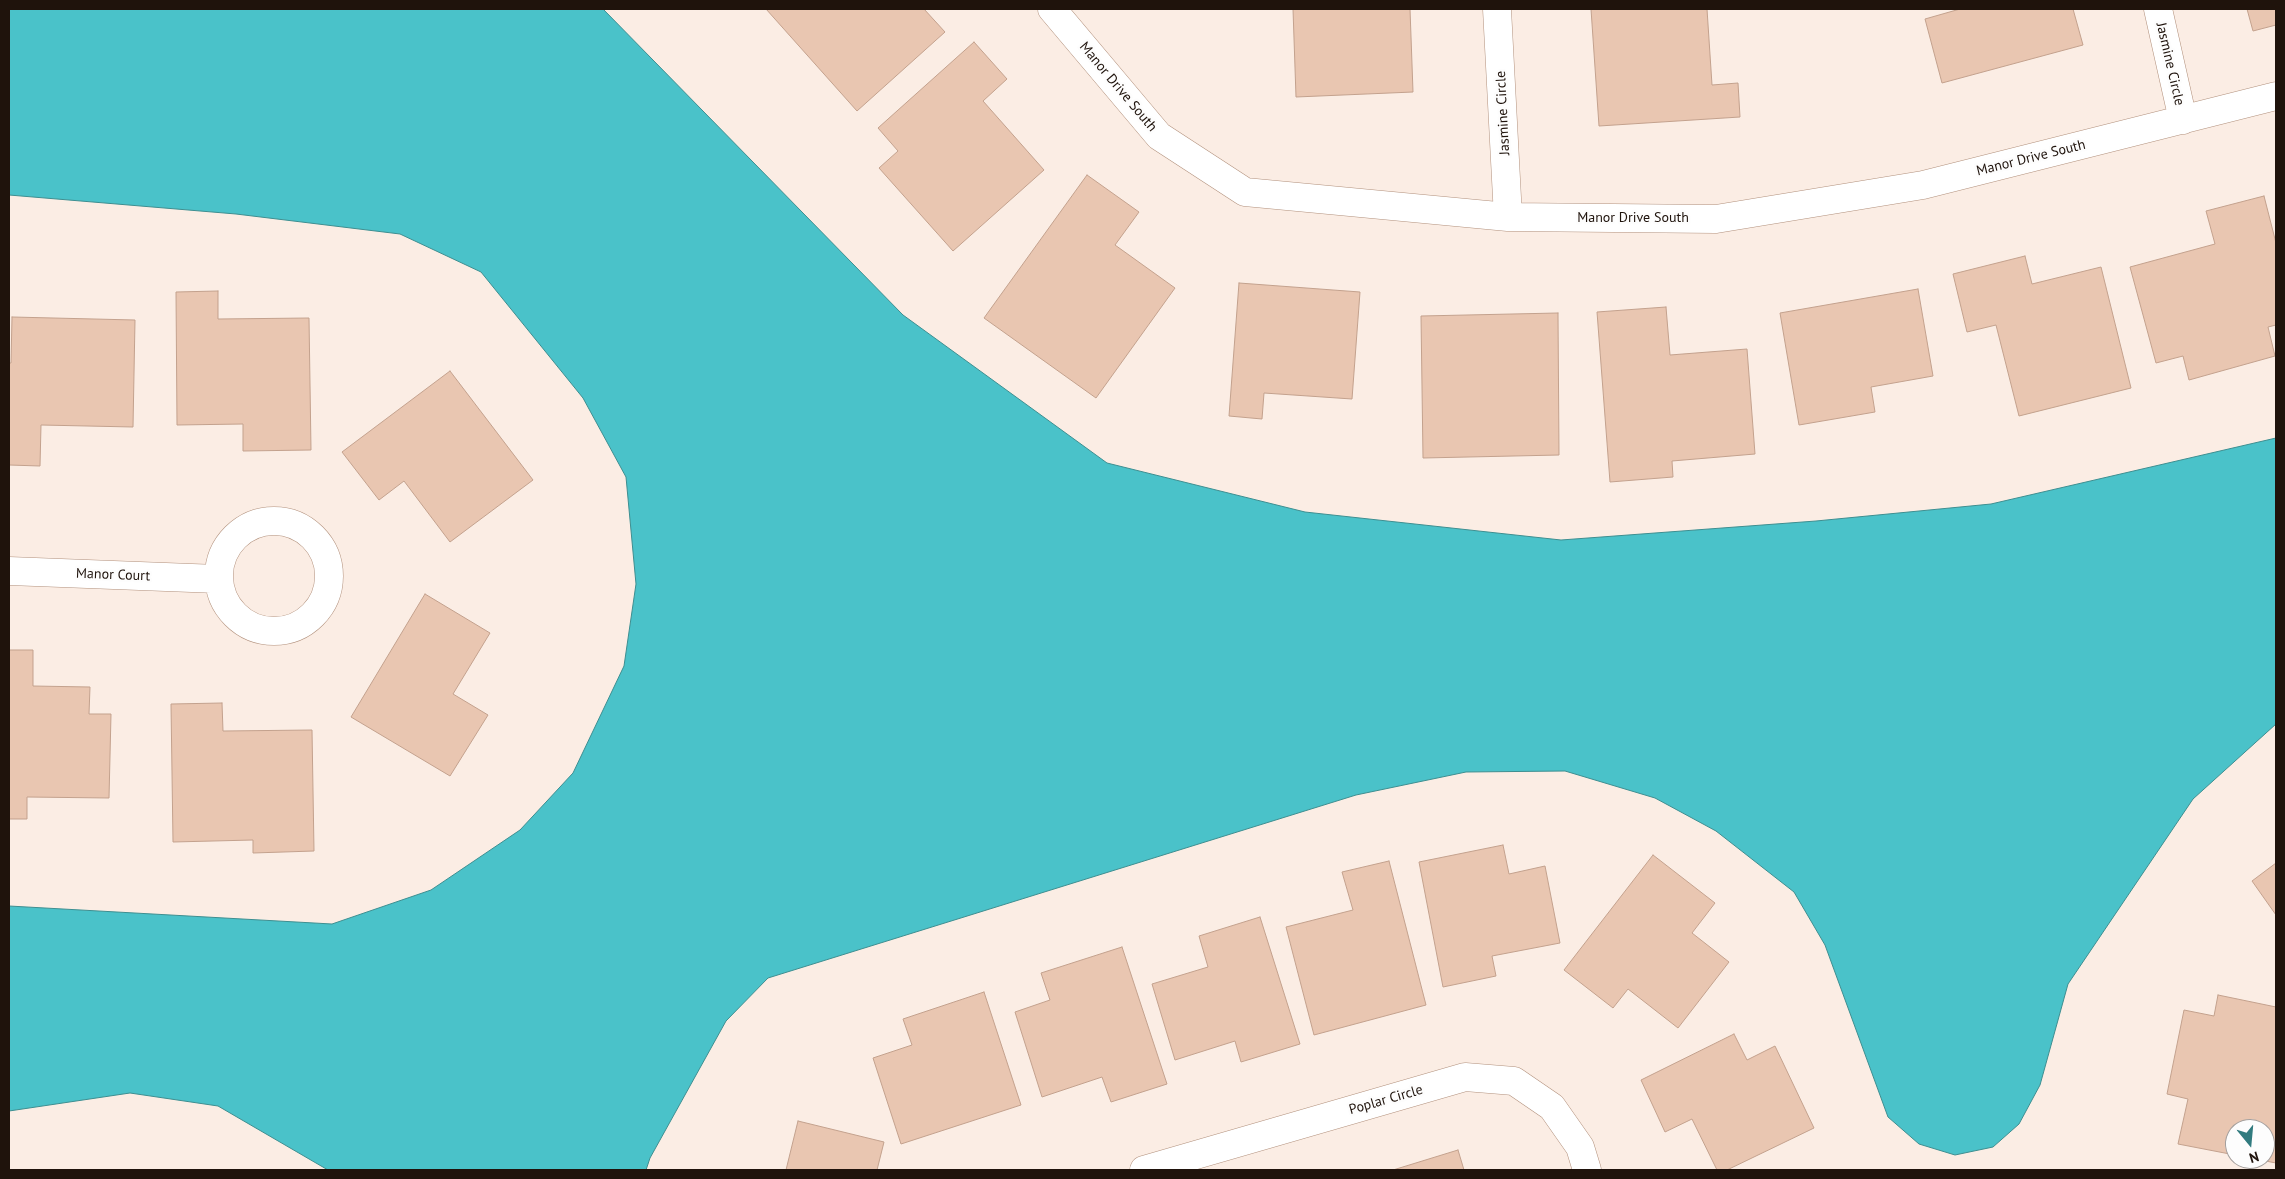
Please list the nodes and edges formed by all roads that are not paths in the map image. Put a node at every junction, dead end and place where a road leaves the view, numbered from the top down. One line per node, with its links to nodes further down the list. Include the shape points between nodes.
1 (1052, 9): 6 (street, Manor Drive South, via 1159,136 1245,192)
2 (1497, 9): 6 (street, Jasmine Circle)
3 (2158, 9): 5 (street, Jasmine Circle)
4 (2276, 96): 5 (street, Manor Drive South)
5 (2182, 120): 6 (street, Manor Drive South, via 1923,185 1716,219)
6 (1508, 217)
7 (9, 571): 8 (street, Manor Court)
8 (218, 579): 8 (street, via 222,596 231,611 262,630 279,631 297,626 311,616 322,602 328,586 329,568 324,550 312,535 296,525 278,520 251,526 229,543 220,560)
9 (1144, 1170): 10 (street, Poplar Circle, via 1466,1077 1514,1080 1552,1107 1580,1147)
10 (1587, 1170)

